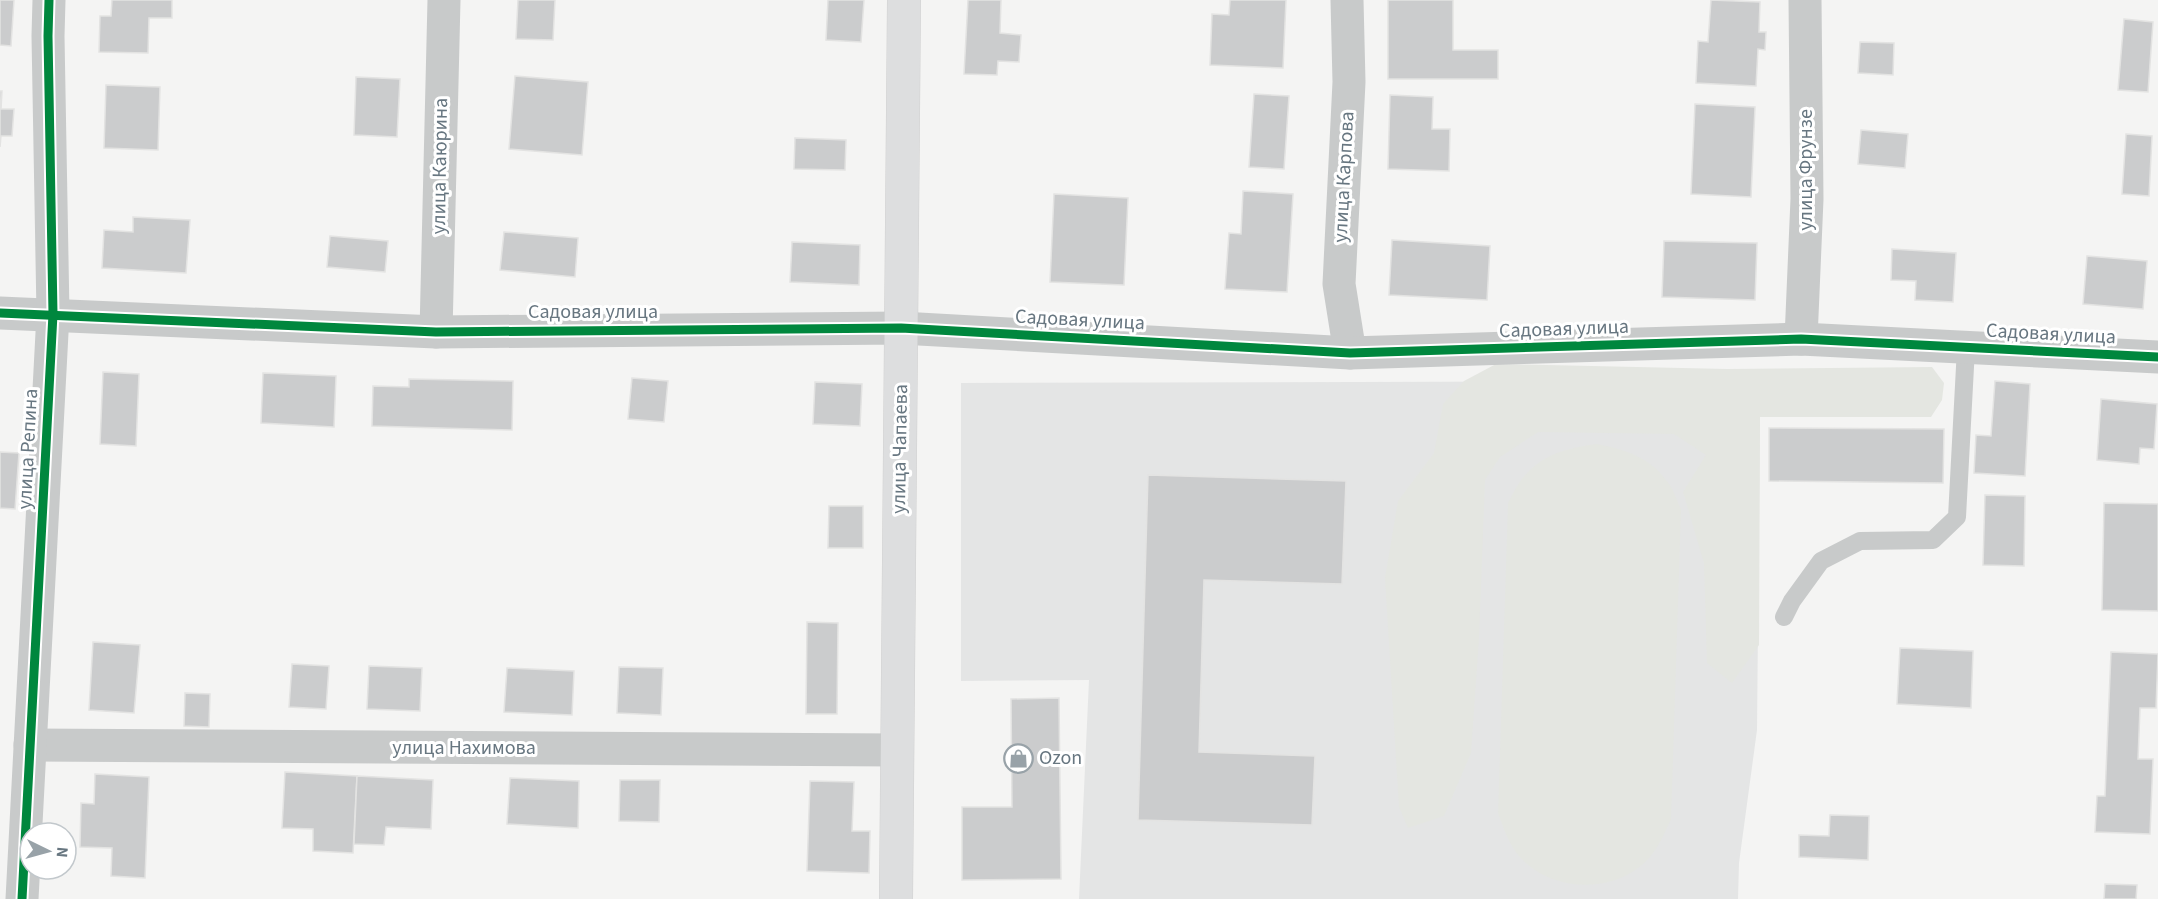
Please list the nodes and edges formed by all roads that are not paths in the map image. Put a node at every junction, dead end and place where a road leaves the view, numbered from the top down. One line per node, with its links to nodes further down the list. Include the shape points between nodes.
1 (49, 0): 7 (street, улица Репина)
2 (444, 0): 9 (street, улица Каюрина)
3 (904, 0): 8 (street, улица Чапаева)
4 (1347, 0): 12 (street, улица Карпова, via 1349,82 1339,284)
5 (1805, 0): 10 (street, улица Фрунзе, via 1807,199)
6 (0, 313): 7 (street, Садовая улица)
7 (53, 314): 9 (street, Садовая улица); 15 (street, улица Репина)
8 (901, 328): 9 (street, Садовая улица); 12 (street, Садовая улица); 16 (street, улица Чапаева)
9 (436, 332)
10 (1801, 339): 11 (street, Садовая улица); 12 (street, Садовая улица)
11 (1966, 348): 13 (street, Садовая улица); 14 (lane, via 1957,517 1933,540 1860,541 1821,561)
12 (1350, 353)
13 (2158, 357)
14 (1784, 617)
15 (30, 745): 16 (street, улица Нахимова); 17 (street, улица Репина)
16 (897, 750): 18 (street, улица Чапаева)
17 (22, 899)
18 (896, 899)

